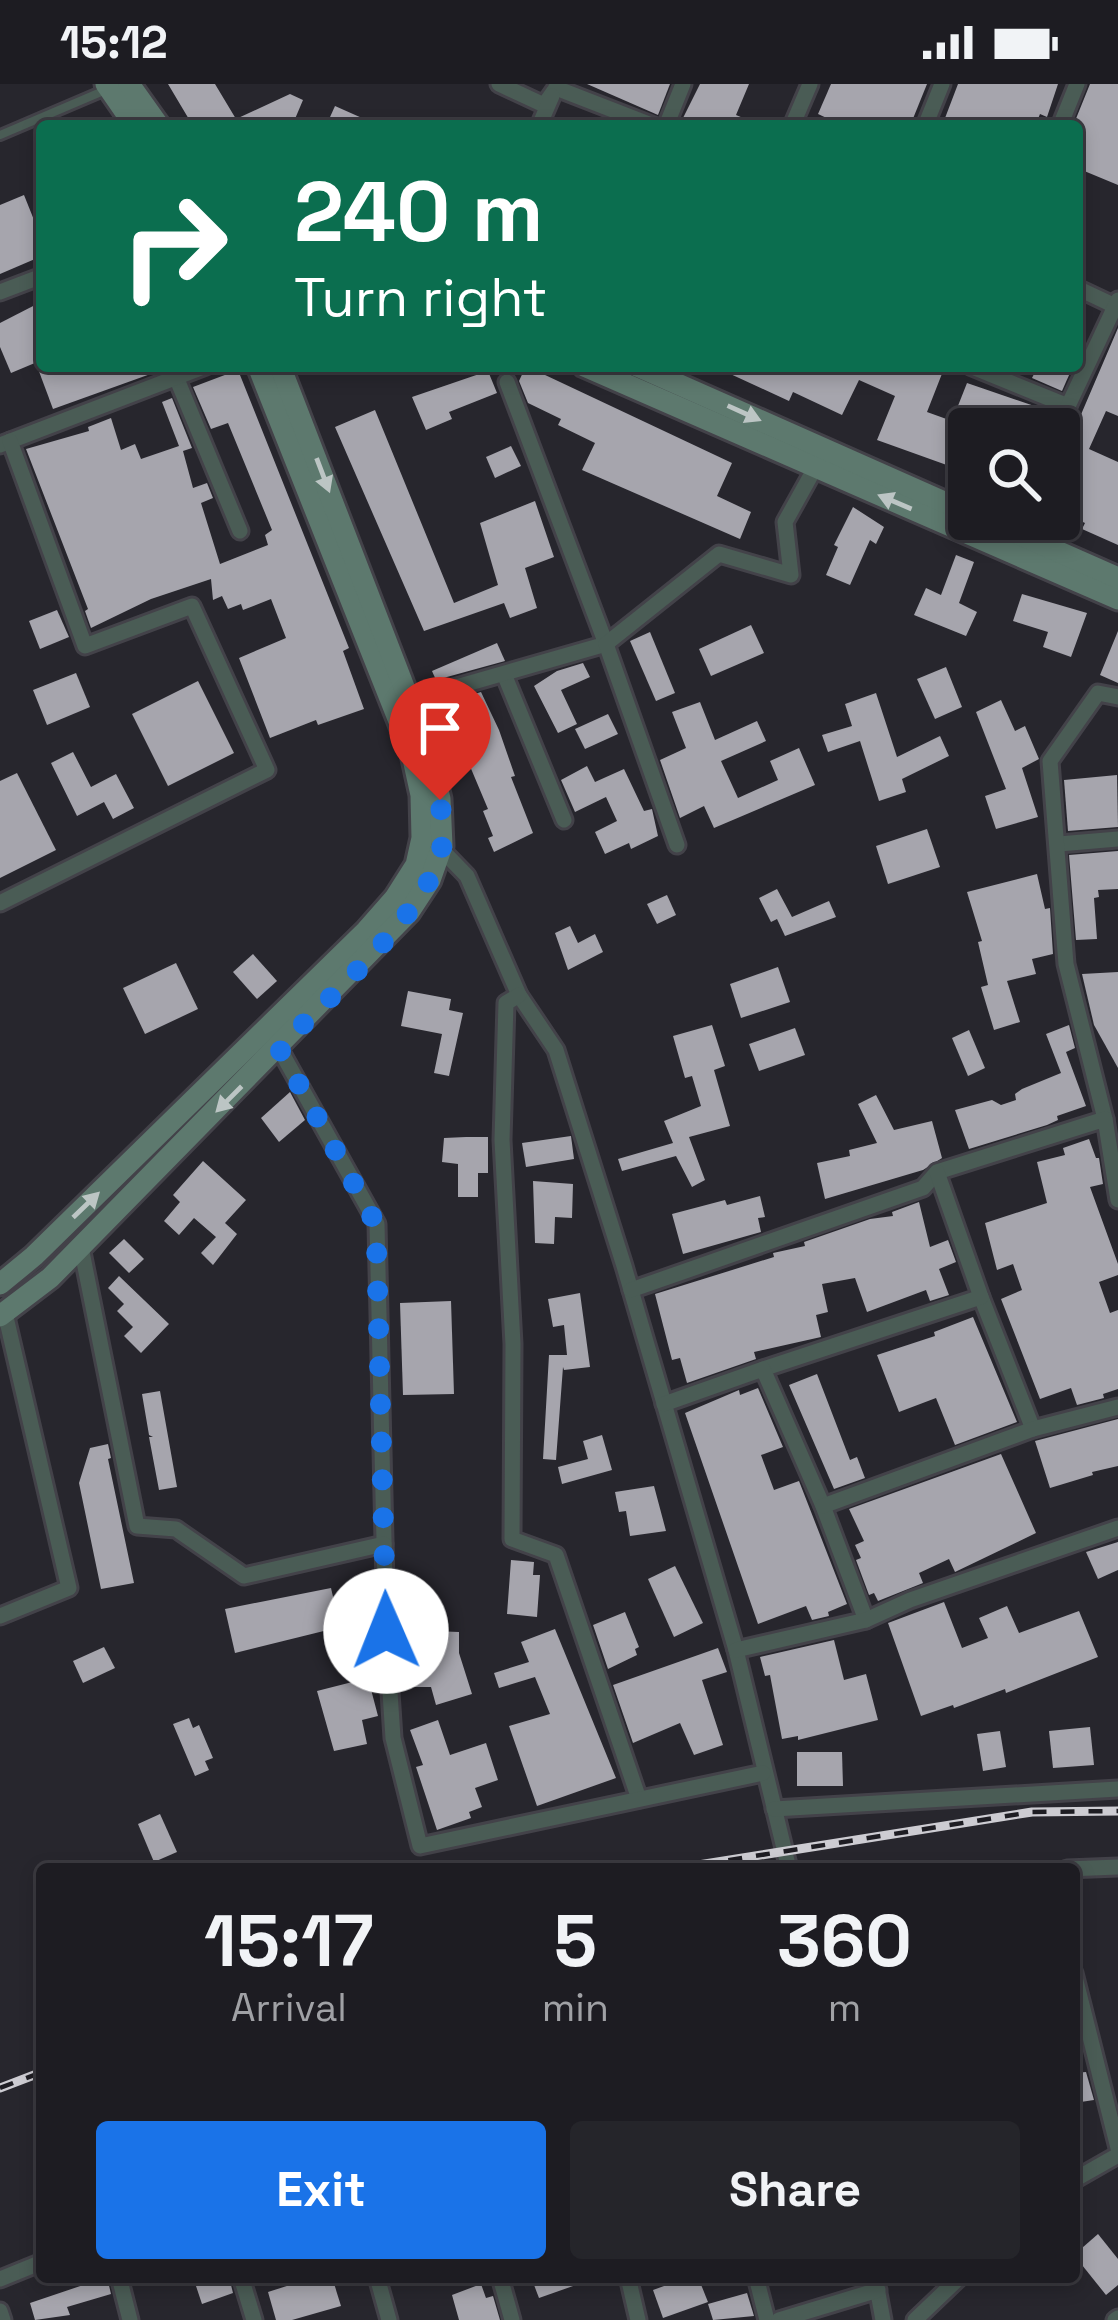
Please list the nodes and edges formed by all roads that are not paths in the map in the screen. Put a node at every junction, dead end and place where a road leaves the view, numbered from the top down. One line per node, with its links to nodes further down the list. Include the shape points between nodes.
1 (499, 84): 7 (street, via 544,105)
2 (683, 84): 12 (street)
3 (810, 84): 13 (street)
4 (942, 84): 14 (street)
5 (1077, 84): 15 (street)
6 (115, 85): 8 (main road); 9 (main road); 16 (lane)
7 (557, 86): 10 (street); 11 (street)
8 (132, 120)
9 (153, 120)
10 (542, 120)
11 (639, 120)
12 (668, 120)
13 (795, 120)
14 (927, 120)
15 (1062, 120)
16 (0, 135)
17 (36, 278): 19 (street)
18 (1083, 290): 20 (street)
19 (0, 292)
20 (1117, 303): 29 (street)
21 (188, 372): 27 (street)
22 (261, 372): 42 (main road, via 412,754)
23 (282, 372): 39 (main road, one-way to 39)
24 (598, 372): 31 (main road)
25 (985, 372): 29 (street)
26 (682, 375): 32 (main road, one-way to 32)
27 (176, 376): 30 (street); 33 (street)
28 (507, 382): 36 (street)
29 (1068, 406)
30 (5, 443): 45 (street, via 86,646 192,606 267,770)
31 (815, 468): 35 (main road, one-way to 31); 36 (street, via 785,522 791,575 719,554)
32 (948, 503)
33 (240, 531)
34 (1042, 540): 35 (main road)
35 (1116, 585)
36 (605, 644): 37 (street); 43 (street)
37 (504, 674): 39 (street); 40 (street)
38 (1118, 697): 44 (street, via 1098,693 1051,760)
39 (411, 700): 42 (main road, via 440,800)
40 (564, 820)
41 (1118, 839): 44 (street)
42 (432, 842): 46 (street, via 467,876); 47 (main road, via 430,880 409,912); 53 (main road, one-way to 42, via 366,931)
43 (677, 844)
44 (1059, 844): 48 (street, via 1066,964)
45 (0, 903)
46 (519, 995): 54 (street, via 556,1050); 69 (street, via 506,1003 502,1140 512,1539 556,1555)
47 (279, 1048): 52 (main road, one-way to 52); 63 (street, via 376,1224)
48 (1105, 1119): 49 (street); 50 (street)
49 (1115, 1156): 51 (street)
50 (937, 1172): 54 (street, via 923,1188); 55 (street)
51 (1118, 1200)
52 (81, 1247): 56 (main road); 63 (street, via 137,1526 176,1529 244,1576)
53 (0, 1284)
54 (631, 1290): 58 (street)
55 (981, 1297): 57 (street); 60 (street)
56 (3, 1314): 64 (street, via 69,1588)
57 (763, 1370): 58 (street); 61 (street)
58 (664, 1404): 66 (street)
59 (1118, 1407): 60 (street)
60 (1034, 1429): 61 (street)
61 (823, 1506): 65 (street)
62 (1118, 1528): 65 (street)
63 (384, 1544): 69 (street, via 393,1738 421,1846)
64 (0, 1616)
65 (866, 1620): 66 (street)
66 (736, 1650): 67 (street)
67 (763, 1773): 69 (street); 70 (street)
68 (1118, 1789): 70 (street)
69 (638, 1799)
70 (774, 1809): 71 (street)
71 (788, 1863)
72 (1118, 1867): 73 (street)
73 (1080, 1868)
74 (1080, 1998): 75 (street)
75 (1118, 2151): 76 (street)
76 (1080, 2176)
77 (36, 2264): 78 (street)
78 (0, 2278)
79 (121, 2283): 89 (street)
80 (244, 2283): 90 (street)
81 (379, 2283): 91 (street)
82 (502, 2283): 92 (street)
83 (629, 2283): 93 (street)
84 (758, 2283): 94 (street)
85 (954, 2283): 97 (street)
86 (877, 2284): 95 (street); 96 (street)
87 (0, 2311): 88 (street)
88 (3, 2320)
89 (130, 2320)
90 (254, 2320)
91 (388, 2320)
92 (512, 2320)
93 (638, 2320)
94 (767, 2320)
95 (778, 2320)
96 (883, 2320)
97 (915, 2320)

